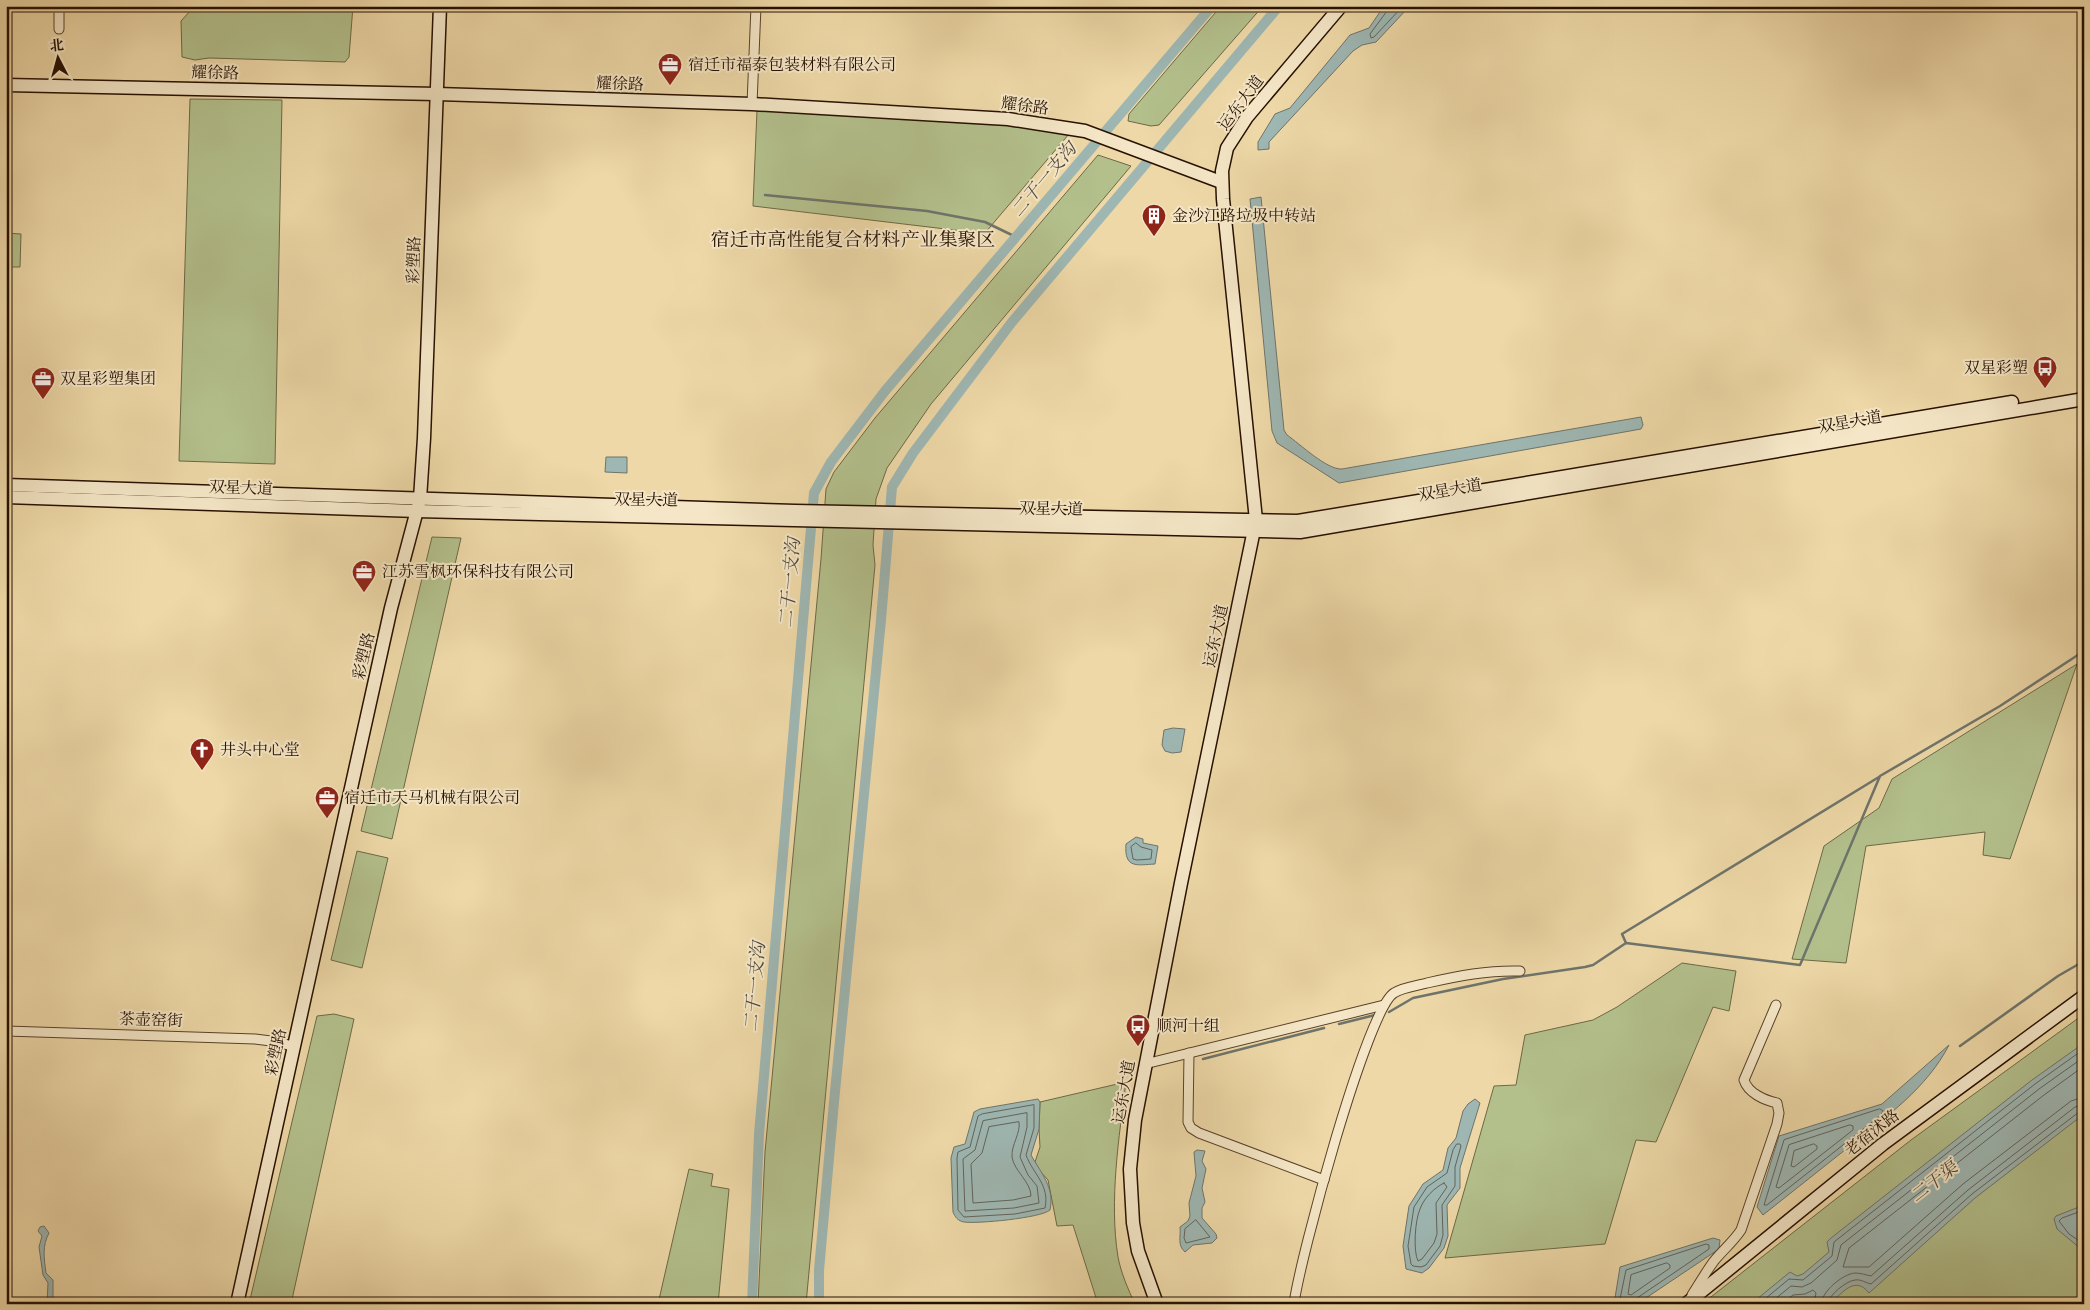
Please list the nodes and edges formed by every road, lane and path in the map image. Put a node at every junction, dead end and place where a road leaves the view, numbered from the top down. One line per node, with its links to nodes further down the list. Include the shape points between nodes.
1 (59, 6): 5 (street)
2 (440, 6): 7 (street, 彩塑路)
3 (756, 6): 8 (street)
4 (1341, 6): 9 (street, 运东大道, via 1247,117 1227,148)
5 (60, 29)
6 (6, 85): 7 (street, 耀徐路)
7 (437, 94): 8 (street, 耀徐路); 14 (street, 彩塑路, via 424,438)
8 (752, 104): 9 (street, 耀徐路, via 1008,119 1085,131)
9 (1221, 182): 15 (street, 运东大道)
10 (2084, 390): 15 (street, 双星大道)
11 (2084, 399): 15 (street, 双星大道, via 1300,532)
12 (6, 485): 14 (street, 双星大道)
13 (6, 497): 14 (street, 双星大道)
14 (418, 505): 15 (street, 双星大道); 21 (street, 彩塑路, via 360,742)
15 (1255, 526): 23 (street, 运东大道)
16 (1520, 970): 18 (street, via 1494,970 1402,989 1387,998)
17 (2084, 996): 25 (street, 老宿沭路, via 1883,1144)
18 (1384, 1005): 22 (street); 24 (street, via 1365,1050)
19 (1776, 1005): 25 (street, via 1744,1080 1747,1087 1767,1101 1777,1103 1778,1124 1741,1230 1705,1274)
20 (6, 1031): 21 (street, 茶壶窑街, via 255,1039)
21 (294, 1047): 26 (street, 彩塑路)
22 (1189, 1053): 23 (street); 24 (street, via 1188,1122 1191,1128)
23 (1146, 1064): 27 (street, 运东大道, via 1134,1120 1130,1194 1138,1251)
24 (1324, 1180): 28 (street)
25 (1687, 1303)
26 (237, 1304)
27 (1157, 1304)
28 (1294, 1304)

